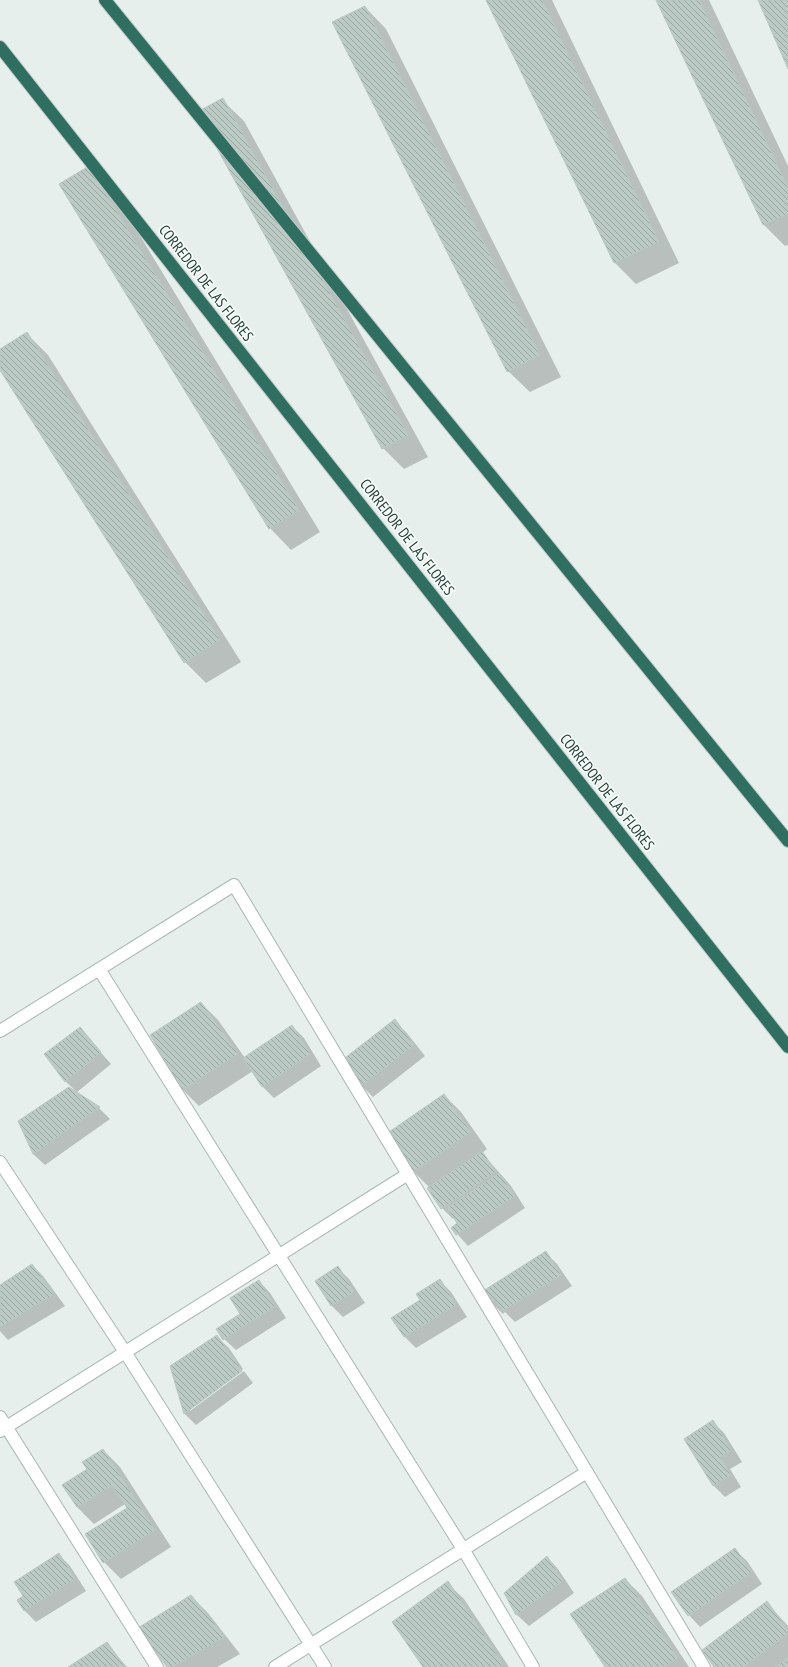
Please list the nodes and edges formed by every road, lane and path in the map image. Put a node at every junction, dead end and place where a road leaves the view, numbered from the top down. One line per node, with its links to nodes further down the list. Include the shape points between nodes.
1 (105, 0): 3 (highway)
2 (0, 47): 6 (highway, CORREDOR DE LAS FLORES)
3 (788, 841)
4 (99, 969): 5 (street); 8 (street, via 234,885); 9 (street)
5 (0, 1031)
6 (788, 1048)
7 (0, 1162): 10 (street)
8 (408, 1174): 9 (street); 12 (street)
9 (278, 1256): 10 (street); 13 (street)
10 (125, 1352): 11 (street); 14 (street)
11 (2, 1425): 15 (street)
12 (587, 1472): 13 (street); 19 (street)
13 (463, 1549): 14 (street); 18 (street)
14 (311, 1644): 16 (street); 17 (street)
15 (157, 1667)
16 (275, 1667)
17 (325, 1667)
18 (533, 1667)
19 (704, 1667)

